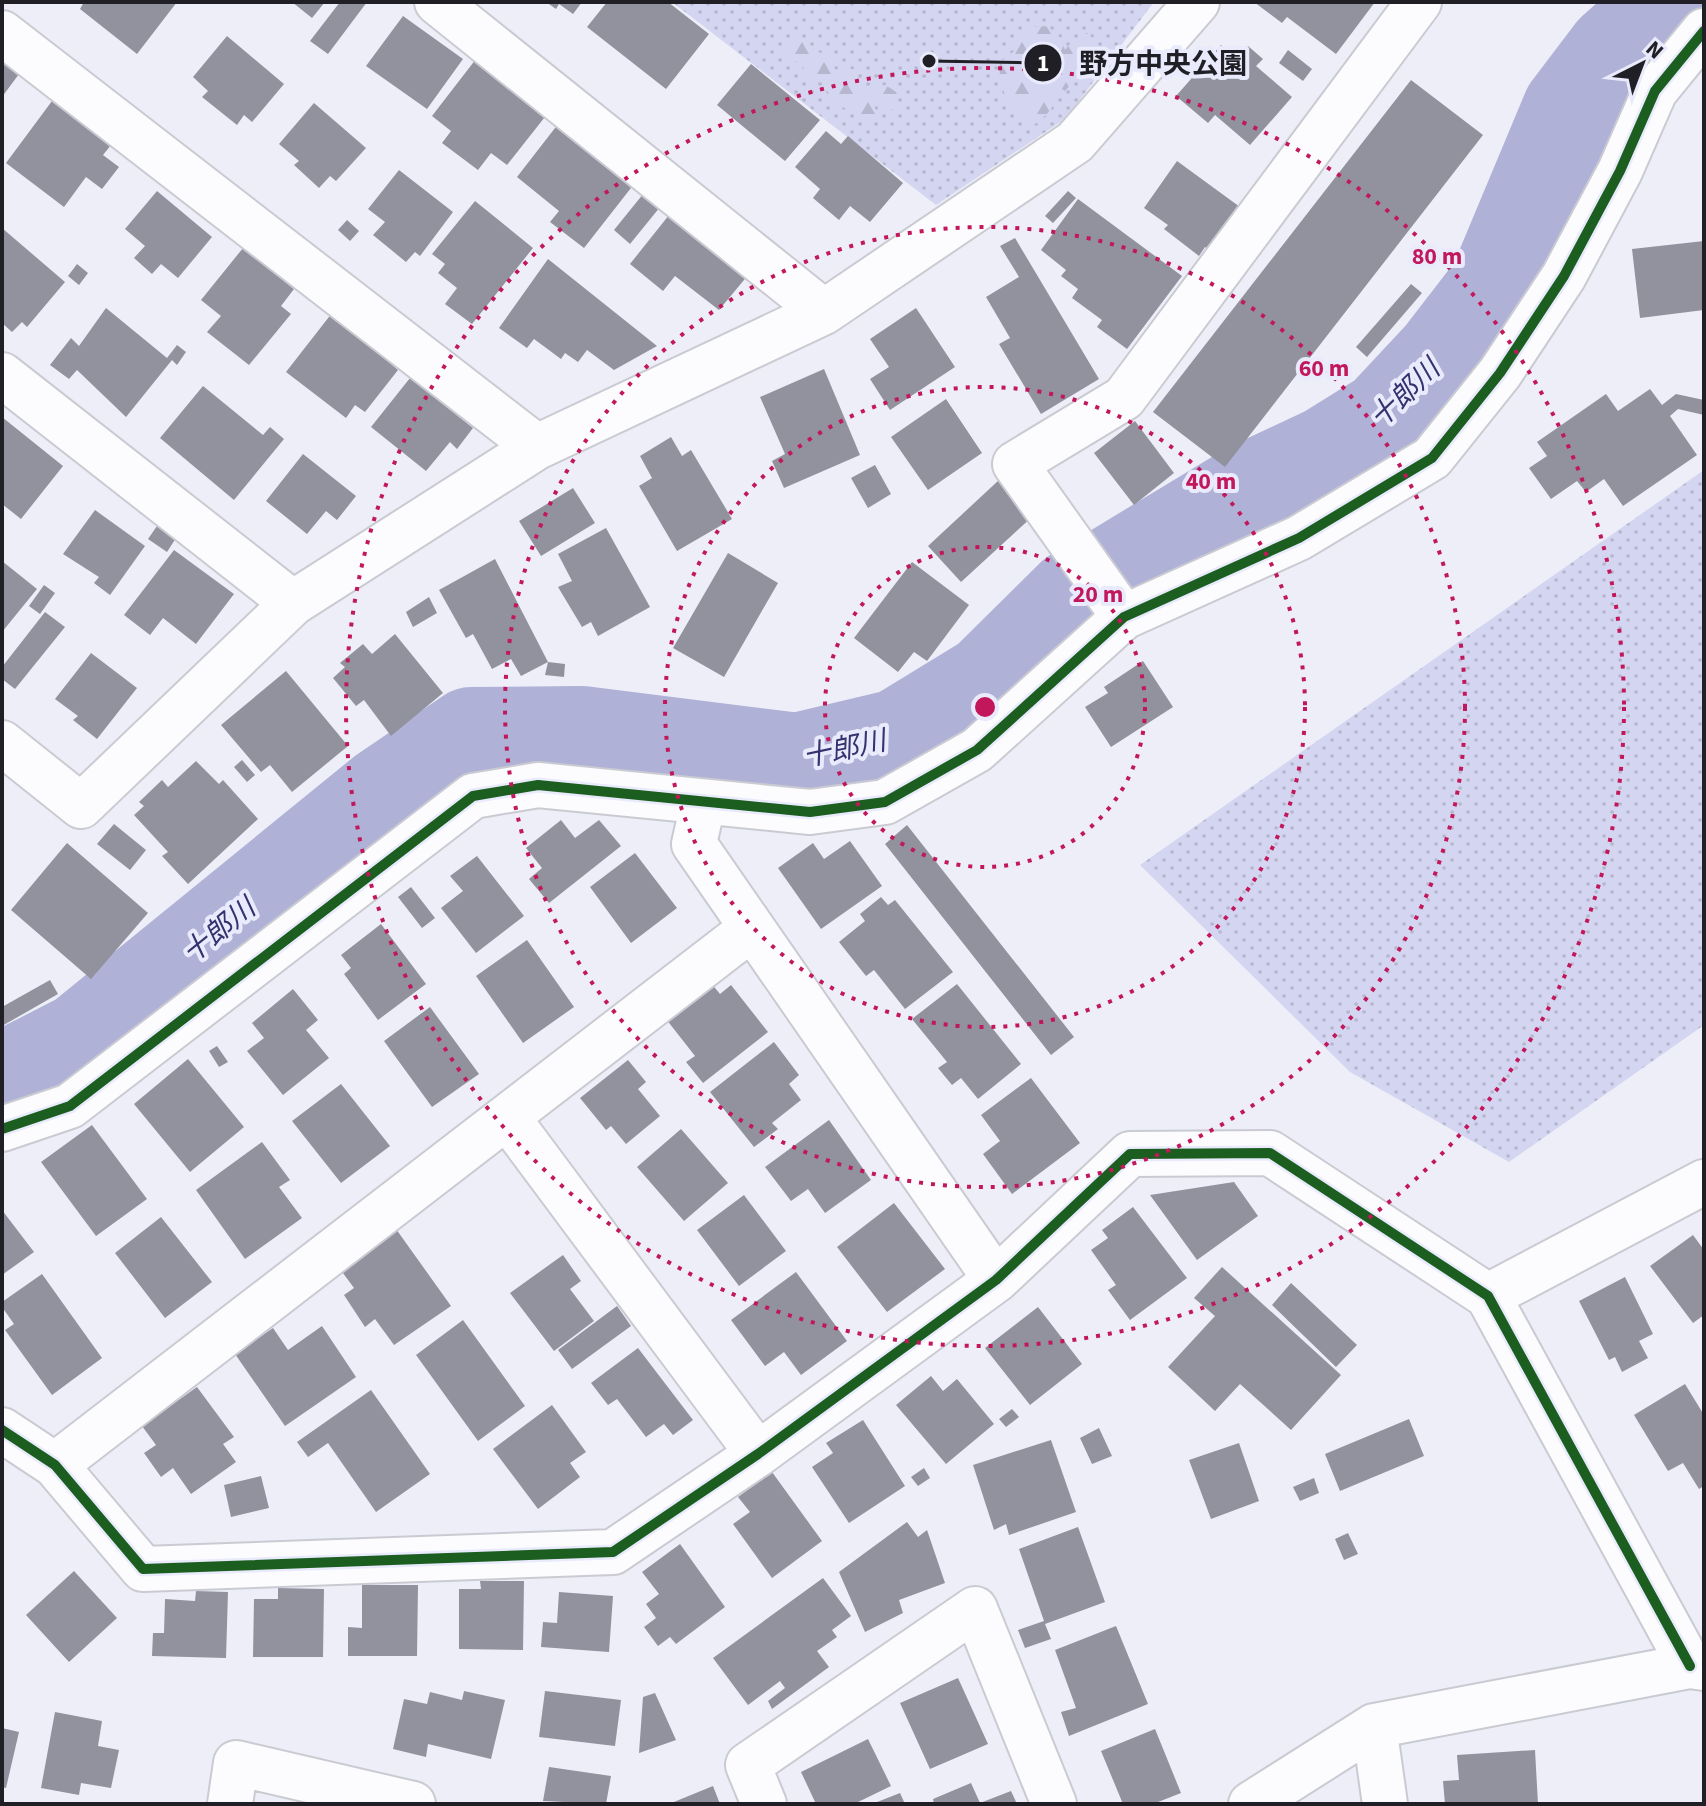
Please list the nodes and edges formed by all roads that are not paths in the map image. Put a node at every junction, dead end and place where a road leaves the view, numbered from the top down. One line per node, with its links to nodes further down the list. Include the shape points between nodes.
1 (437, 2): 6 (street)
2 (1197, 2): 6 (street, via 1075,142)
3 (1419, 2): 10 (street, via 1124,398 1015,464)
4 (1704, 31): 10 (street, via 1655,91 1564,276 1500,373 1432,458 1299,538)
5 (2, 33): 8 (street)
6 (824, 312): 8 (street)
7 (2, 375): 9 (street)
8 (537, 447): 9 (street)
9 (293, 603): 11 (street, via 81,806)
10 (1124, 617): 12 (street, via 977,750 885,802 810,812)
11 (2, 743)
12 (703, 804): 13 (street, via 694,844); 15 (street, via 538,785 473,796 70,1106)
13 (752, 928): 14 (street); 17 (street)
14 (507, 1117): 20 (street); 21 (street)
15 (2, 1129)
16 (1703, 1186): 18 (street)
17 (996, 1280): 18 (street, via 1130,1154 1270,1153); 20 (street)
18 (1488, 1296): 22 (street)
19 (2, 1430): 21 (street)
20 (758, 1454): 21 (street, via 613,1552 143,1569)
21 (55, 1465)
22 (1697, 1667): 23 (street)
23 (1374, 1726): 28 (street); 29 (street)
24 (230, 1804): 25 (street, via 236,1763)
25 (413, 1804)
26 (764, 1804): 27 (street, via 748,1765 975,1609)
27 (1054, 1804)
28 (1251, 1804)
29 (1385, 1804)

